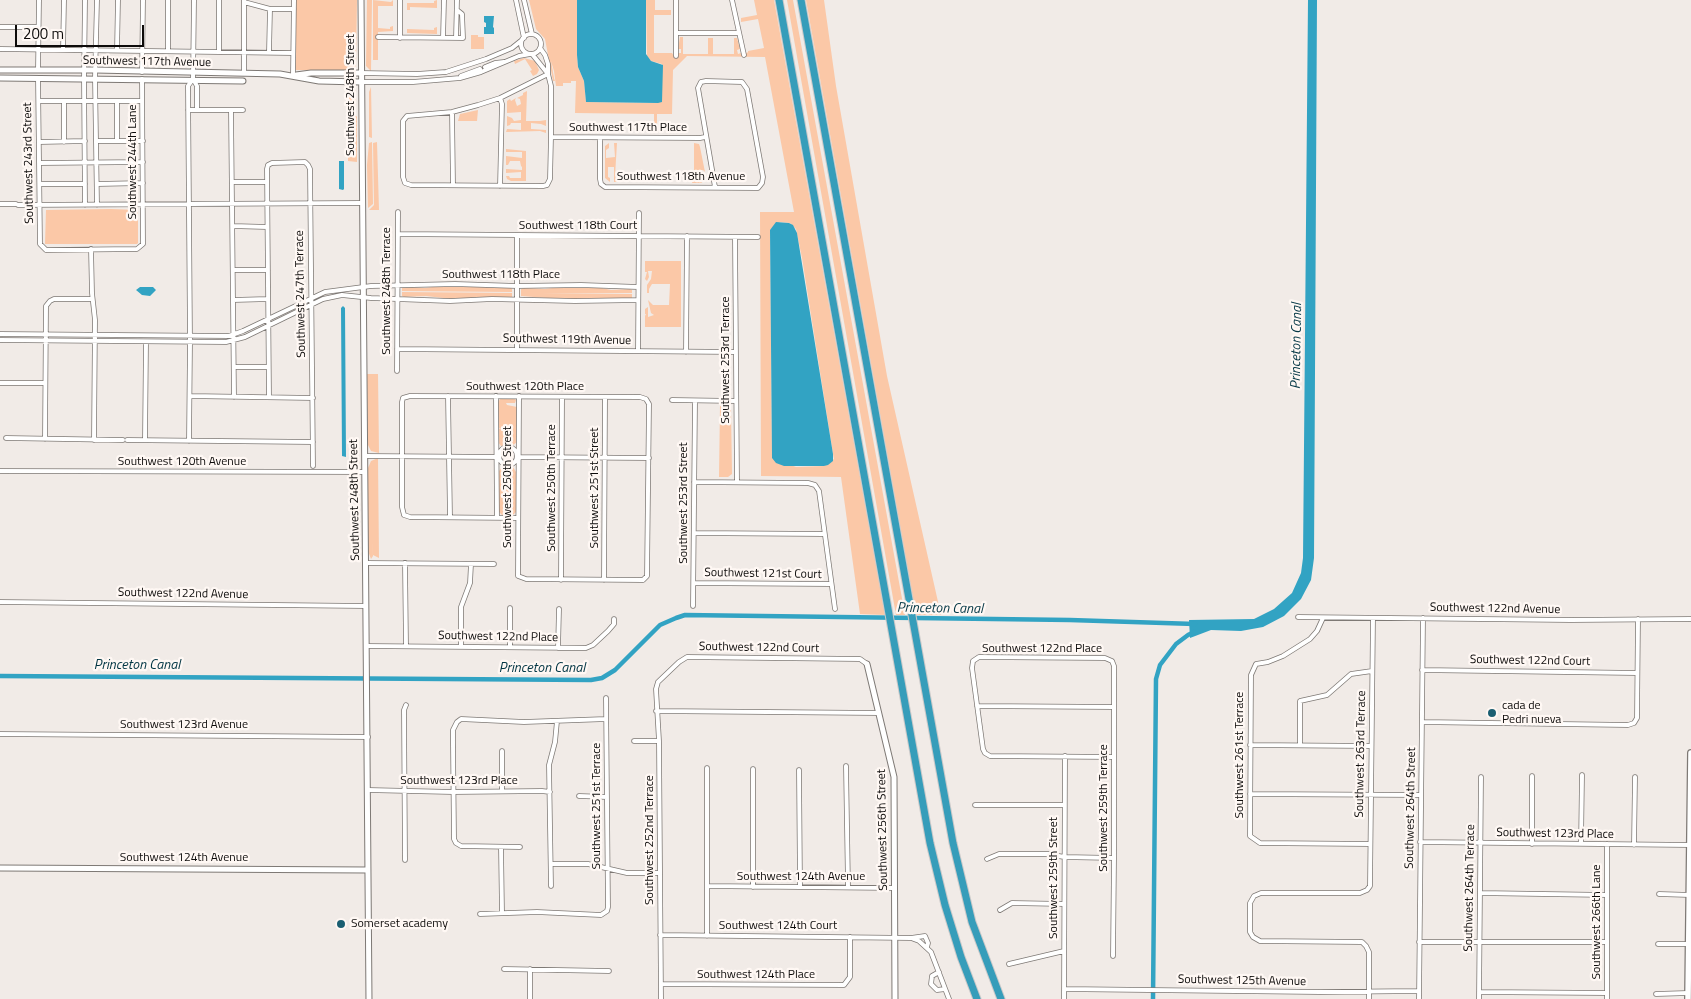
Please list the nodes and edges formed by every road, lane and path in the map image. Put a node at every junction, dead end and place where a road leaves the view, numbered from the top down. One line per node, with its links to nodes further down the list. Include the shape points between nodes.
1 (39, 0): 25 (street)
2 (64, 0): 36 (street)
3 (85, 0): 37 (street)
4 (97, 0): 38 (street)
5 (118, 0): 39 (street)
6 (143, 0): 40 (street)
7 (168, 0): 41 (street)
8 (194, 0): 42 (street)
9 (219, 0): 43 (street)
10 (294, 0): 23 (street)
11 (361, 0): 60 (street, Southwest 248th Street)
12 (400, 0): 30 (street)
13 (444, 0): 31 (street)
14 (457, 0): 31 (street, via 456,10 462,14 462,38)
15 (516, 0): 32 (street)
16 (524, 0): 28 (street)
17 (676, 0): 26 (street)
18 (732, 0): 27 (street)
19 (778, 0): 340 (highway, via 937,874 961,958)
20 (801, 0): 341 (highway, via 959,872)
21 (244, 1): 22 (street); 44 (street)
22 (270, 9): 23 (street); 45 (street)
23 (294, 9): 46 (street)
24 (0, 27): 25 (street)
25 (38, 27): 35 (street)
26 (676, 33): 27 (street); 49 (street)
27 (739, 33): 48 (street)
28 (532, 34): 32 (street); 33 (street, via 540,38)
29 (378, 37): 30 (street)
30 (400, 38): 31 (street)
31 (444, 38)
32 (523, 39): 47 (street, via 523,49); 50 (street, Southwest 117th Avenue, via 512,48)
33 (540, 48): 47 (street); 61 (street, via 548,64)
34 (0, 49): 35 (street)
35 (38, 49): 36 (street); 54 (street)
36 (63, 50): 37 (street)
37 (85, 50): 38 (street); 55 (street)
38 (96, 50): 39 (street); 56 (street)
39 (118, 50): 40 (street)
40 (142, 51): 41 (street); 57 (street)
41 (168, 51): 42 (street)
42 (193, 51): 43 (street); 58 (street)
43 (218, 52): 44 (street)
44 (244, 52): 45 (street); 59 (street)
45 (269, 52): 46 (street)
46 (293, 52): 62 (street)
47 (531, 54): 51 (street, Southwest 117th Avenue); 61 (street)
48 (744, 54)
49 (676, 56)
50 (486, 59): 52 (street); 60 (street, Southwest 117th Avenue, via 430,74)
51 (506, 62): 52 (street); 67 (street, Southwest 117th Avenue)
52 (485, 67): 67 (street)
53 (0, 70): 54 (street, Southwest 117th Avenue)
54 (38, 70): 55 (street, Southwest 117th Avenue)
55 (84, 70): 56 (street, Southwest 117th Avenue); 65 (street)
56 (95, 70): 57 (street, Southwest 117th Avenue); 66 (street)
57 (142, 72): 58 (street, Southwest 117th Avenue)
58 (193, 72): 59 (street, Southwest 117th Avenue); 69 (street)
59 (244, 73): 62 (street, Southwest 117th Avenue)
60 (360, 73): 62 (street, Southwest 117th Avenue); 71 (street, Southwest 248th Street)
61 (548, 74): 72 (street); 85 (street)
62 (293, 75): 71 (street, Southwest 117th Avenue, via 319,81)
63 (0, 78): 64 (street, Southwest 117th Avenue)
64 (38, 78): 65 (street, Southwest 117th Avenue); 73 (street, Southwest 243rd Street)
65 (84, 78): 66 (street, Southwest 117th Avenue); 75 (street)
66 (95, 78): 68 (street, Southwest 117th Avenue); 76 (street)
67 (457, 78): 71 (street, Southwest 117th Avenue)
68 (142, 79): 69 (street, Southwest 117th Avenue); 78 (street, Southwest 244th Lane)
69 (193, 80): 70 (street, Southwest 117th Avenue); 79 (street, via 188,86); 80 (street)
70 (243, 80)
71 (360, 82): 106 (street, Southwest 248th Street)
72 (500, 98): 83 (street); 104 (street)
73 (38, 101): 74 (street); 91 (street, Southwest 243rd Street)
74 (64, 101): 75 (street); 92 (street)
75 (83, 101): 76 (street); 87 (street)
76 (97, 101): 77 (street); 88 (street)
77 (117, 101): 78 (street); 89 (street)
78 (142, 101): 90 (street, Southwest 244th Lane)
79 (188, 110): 80 (street); 109 (street)
80 (197, 110): 81 (street)
81 (232, 110): 82 (street); 97 (street)
82 (244, 110)
83 (452, 112): 103 (street); 103 (street, via 406,116 403,179 410,185)
84 (705, 137): 86 (street, Southwest 117th Place); 105 (street); 105 (street, Southwest 118th Avenue, via 698,90 700,84 706,81 744,82 763,177 761,186)
85 (551, 138): 86 (street, Southwest 117th Place); 104 (street, via 549,182 543,186)
86 (600, 138): 105 (street, Southwest 118th Avenue, via 600,179 609,187)
87 (85, 141): 92 (street); 95 (street)
88 (96, 141): 89 (street); 96 (street)
89 (117, 141): 90 (street)
90 (143, 141): 93 (street, Southwest 244th Lane)
91 (39, 142): 92 (street); 94 (street, Southwest 243rd Street)
92 (64, 142)
93 (143, 162): 96 (street); 99 (street, Southwest 244th Lane)
94 (39, 163): 95 (street); 100 (street, Southwest 243rd Street)
95 (86, 163): 96 (street); 101 (street)
96 (97, 163): 102 (street)
97 (232, 182): 98 (street); 110 (street)
98 (267, 182): 111 (street); 112 (street, Southwest 247th Terrace, via 268,165 272,163 308,164)
99 (143, 183): 102 (street); 108 (street, Southwest 244th Lane)
100 (40, 184): 101 (street); 113 (street, Southwest 243rd Street)
101 (85, 184): 114 (street)
102 (97, 184): 115 (street)
103 (453, 185): 104 (street)
104 (500, 186)
105 (715, 187)
106 (362, 203): 112 (street); 131 (street, Southwest 248th Street)
107 (0, 204): 113 (street)
108 (143, 204): 109 (street); 115 (street); 126 (street, Southwest 244th Lane, via 143,244 138,249)
109 (189, 204): 110 (street); 148 (street)
110 (232, 204): 111 (street); 118 (street)
111 (267, 204): 112 (street); 119 (street)
112 (310, 204): 134 (street, Southwest 247th Terrace)
113 (40, 205): 114 (street); 126 (street, Southwest 243rd Street, via 42,248)
114 (85, 205): 115 (street)
115 (97, 205)
116 (398, 212): 120 (street, Southwest 248th Terrace)
117 (640, 213): 122 (street)
118 (233, 226): 119 (street); 127 (street)
119 (267, 226): 128 (street)
120 (398, 234): 121 (street, Southwest 118th Court); 129 (street, Southwest 248th Terrace)
121 (517, 235): 122 (street, Southwest 118th Court); 130 (street)
122 (638, 236): 123 (street, Southwest 118th Court); 132 (street)
123 (687, 236): 124 (street, Southwest 118th Court); 158 (street)
124 (735, 237): 125 (street, Southwest 118th Court); 159 (street, Southwest 253rd Terrace)
125 (758, 237)
126 (91, 250): 136 (street)
127 (233, 270): 128 (street); 139 (street)
128 (268, 270): 137 (street)
129 (397, 286): 130 (street, Southwest 118th Place); 131 (street, Southwest 118th Place); 135 (street, Southwest 248th Terrace)
130 (517, 286): 132 (street, Southwest 118th Place); 138 (street)
131 (363, 287): 133 (street, Southwest 248th Street); 134 (street, Southwest 118th Place, via 333,290)
132 (638, 287): 140 (street)
133 (363, 297): 135 (street, Southwest 118th Place); 141 (street, Southwest 118th Place, via 330,296); 183 (street, Southwest 248th Street)
134 (312, 298): 141 (street, Southwest 247th Terrace); 142 (street, Southwest 118th Place)
135 (397, 298): 138 (street, Southwest 118th Place); 155 (street, Southwest 248th Terrace)
136 (92, 299): 145 (street, via 50,300 46,307); 146 (street)
137 (268, 299): 139 (street); 142 (street)
138 (517, 299): 140 (street, Southwest 118th Place); 156 (street)
139 (233, 300): 147 (street)
140 (638, 300): 157 (street)
141 (312, 304): 143 (street, Southwest 118th Place); 173 (street, Southwest 247th Terrace)
142 (268, 319): 143 (street); 147 (street, Southwest 118th Place)
143 (268, 326): 151 (street, Southwest 118th Place); 161 (street)
144 (0, 334): 145 (street)
145 (46, 335): 146 (street); 150 (street)
146 (95, 335): 148 (street); 152 (street)
147 (234, 335): 148 (street); 151 (street)
148 (190, 336): 154 (street)
149 (0, 340): 150 (street)
150 (46, 341): 152 (street); 164 (street)
151 (234, 341): 154 (street); 160 (street)
152 (95, 342): 153 (street); 179 (street)
153 (146, 342): 154 (street); 180 (street)
154 (190, 342): 165 (street)
155 (397, 350): 156 (street, Southwest 119th Avenue); 162 (street, Southwest 248th Terrace)
156 (517, 350): 157 (street, Southwest 119th Avenue)
157 (638, 351): 158 (street, Southwest 119th Avenue)
158 (686, 352): 159 (street, Southwest 119th Avenue)
159 (736, 352): 176 (street, Southwest 253rd Terrace)
160 (234, 367): 161 (street); 169 (street)
161 (268, 368): 170 (street)
162 (397, 371)
163 (0, 383): 164 (street)
164 (45, 383): 178 (street)
165 (190, 396): 169 (street); 181 (street)
166 (448, 396): 167 (street, Southwest 120th Place); 184 (street, Southwest 120th Place, via 405,396 402,402); 185 (street)
167 (496, 396): 168 (street, Southwest 120th Place); 187 (street)
168 (519, 396): 171 (street, Southwest 120th Place); 186 (street, Southwest 250th Street)
169 (234, 397): 170 (street)
170 (268, 397): 173 (street)
171 (562, 397): 172 (street, Southwest 120th Place); 188 (street, Southwest 250th Terrace)
172 (605, 397): 189 (street, Southwest 251st Street); 190 (street, Southwest 120th Place, via 646,398 649,403)
173 (313, 398): 182 (street, Southwest 247th Terrace)
174 (672, 400): 175 (street)
175 (695, 401): 176 (street); 194 (street, Southwest 253rd Street)
176 (736, 401): 195 (street, Southwest 253rd Terrace)
177 (6, 438): 178 (street)
178 (45, 439): 179 (street)
179 (94, 440): 180 (street)
180 (145, 440): 181 (street)
181 (189, 441): 182 (street)
182 (313, 442): 191 (street, Southwest 247th Terrace)
183 (364, 456): 184 (street); 193 (street, Southwest 248th Street)
184 (402, 456): 185 (street); 196 (street, via 402,512 405,516)
185 (449, 456): 187 (street); 196 (street)
186 (518, 456): 187 (street, via 507,448); 187 (street, via 513,464 508,465); 188 (street); 198 (street, Southwest 250th Street)
187 (498, 457): 197 (street)
188 (562, 457): 189 (street); 205 (street, Southwest 250th Terrace)
189 (605, 457): 190 (street); 206 (street, Southwest 251st Street)
190 (649, 458): 206 (street, via 648,576 643,580)
191 (313, 466)
192 (0, 471): 193 (street, Southwest 120th Avenue)
193 (365, 472): 201 (street, Southwest 248th Street)
194 (694, 482): 195 (street); 199 (street, Southwest 253rd Street)
195 (737, 482): 200 (street, via 815,485 819,491)
196 (450, 517): 197 (street)
197 (497, 518): 198 (street)
198 (518, 518): 205 (street, Southwest 250th Street, via 519,576)
199 (694, 532): 200 (street); 207 (street, Southwest 253rd Street)
200 (824, 534): 208 (street)
201 (366, 563): 202 (street); 210 (street, Southwest 248th Street)
202 (405, 563): 203 (street); 223 (street)
203 (471, 564): 204 (street); 224 (street, via 470,583 461,608)
204 (494, 564)
205 (561, 580): 206 (street)
206 (604, 580)
207 (694, 583): 208 (street, Southwest 121st Court); 211 (street, Southwest 253rd Street)
208 (831, 584): 214 (street)
209 (0, 602): 210 (street, Southwest 122nd Avenue)
210 (366, 606): 222 (street, Southwest 248th Street)
211 (693, 606)
212 (510, 608): 225 (street)
213 (559, 609): 226 (street)
214 (835, 609)
215 (1298, 617): 216 (street, Southwest 122nd Avenue)
216 (1323, 618): 217 (street, Southwest 122nd Avenue); 246 (street, Southwest 261st Terrace, via 1310,639 1283,656 1256,664 1253,669)
217 (1373, 618): 218 (street, Southwest 122nd Avenue); 230 (street, Southwest 263rd Terrace)
218 (1423, 618): 220 (street, Southwest 122nd Avenue); 229 (street, Southwest 264th Street)
219 (614, 619): 226 (street, Southwest 122nd Place, via 614,624 592,646)
220 (1638, 619): 221 (street, Southwest 122nd Avenue); 231 (street)
221 (1691, 619)
222 (366, 646): 223 (street, Southwest 122nd Place); 243 (street, Southwest 248th Street)
223 (406, 646): 224 (street, Southwest 122nd Place)
224 (461, 646): 225 (street, Southwest 122nd Place)
225 (510, 647): 226 (street, Southwest 122nd Place)
226 (558, 648)
227 (1112, 661): 235 (street, Southwest 122nd Place, via 1105,658 978,657 972,668); 236 (street, Southwest 259th Terrace)
228 (867, 664): 232 (street, Southwest 122nd Court, via 860,659 687,657); 238 (street, Southwest 256th Street)
229 (1422, 670): 231 (street, Southwest 122nd Court); 241 (street, Southwest 264th Street)
230 (1372, 671): 247 (street, via 1351,674 1327,695 1300,701); 248 (street, Southwest 263rd Terrace)
231 (1637, 673): 241 (street, via 1637,718 1628,725)
232 (658, 682): 237 (street, Southwest 252nd Terrace)
233 (606, 698): 239 (street, Southwest 251st Terrace)
234 (406, 705): 262 (street)
235 (977, 706): 236 (street); 251 (street, via 983,749 990,756)
236 (1114, 707): 252 (street, Southwest 259th Terrace)
237 (656, 711): 238 (street); 245 (street, Southwest 252nd Terrace)
238 (879, 713): 298 (street, Southwest 256th Street, via 894,777)
239 (606, 719): 240 (street); 270 (street, Southwest 251st Terrace)
240 (557, 720): 264 (street, via 461,719 453,730); 265 (street, via 550,765)
241 (1422, 722): 268 (street, Southwest 264th Street)
242 (0, 734): 243 (street, Southwest 123rd Avenue)
243 (368, 737): 261 (street, Southwest 248th Street)
244 (634, 740): 245 (street)
245 (659, 741): 292 (street, Southwest 252nd Terrace)
246 (1250, 744): 247 (street); 266 (street, Southwest 261st Terrace)
247 (1300, 745): 248 (street)
248 (1371, 746): 267 (street, Southwest 263rd Terrace)
249 (502, 752): 263 (street)
250 (1691, 753): 273 (main road)
251 (1065, 756): 252 (street); 272 (street, Southwest 259th Street)
252 (1114, 757): 285 (street, Southwest 259th Terrace)
253 (846, 766): 296 (street)
254 (707, 768): 294 (street)
255 (753, 769): 297 (street)
256 (799, 770): 295 (street)
257 (1582, 775): 278 (street)
258 (1532, 776): 277 (street)
259 (1481, 777): 275 (street, Southwest 264th Terrace)
260 (1635, 778): 280 (street)
261 (368, 790): 262 (street, Southwest 123rd Place); 291 (street, Southwest 248th Street)
262 (405, 791): 264 (street, Southwest 123rd Place); 287 (street)
263 (502, 791): 264 (street, Southwest 123rd Place); 265 (street, Southwest 123rd Place)
264 (453, 792): 282 (street, via 456,843 461,846)
265 (550, 792): 288 (street)
266 (1250, 794): 267 (street); 276 (street, Southwest 261st Terrace, via 1250,836 1253,840)
267 (1370, 794): 268 (street); 276 (street, Southwest 263rd Terrace)
268 (1421, 795): 274 (street, Southwest 264th Street)
269 (579, 796): 270 (street)
270 (607, 797): 290 (street, Southwest 251st Terrace)
271 (975, 805): 272 (street)
272 (1064, 805): 284 (street, Southwest 259th Street)
273 (1691, 831): 281 (main road)
274 (1420, 842): 275 (street, Southwest 123rd Place); 312 (street, Southwest 264th Street)
275 (1481, 843): 277 (street, Southwest 123rd Place); 299 (street, Southwest 264th Terrace)
276 (1370, 844): 328 (street, Southwest 263rd Terrace, via 1370,886 1367,890 1360,893 1261,893 1250,903 1250,932 1260,941 1362,942 1369,952)
277 (1532, 844): 278 (street, Southwest 123rd Place)
278 (1581, 844): 279 (street, Southwest 123rd Place)
279 (1607, 844): 280 (street, Southwest 123rd Place); 301 (street, Southwest 266th Lane)
280 (1634, 845): 281 (street, Southwest 123rd Place)
281 (1690, 845): 302 (main road)
282 (501, 847): 283 (street); 305 (street)
283 (520, 847)
284 (1064, 857): 285 (street); 286 (street, via 999,854); 303 (street, Southwest 259th Street)
285 (1114, 858): 319 (street, Southwest 259th Terrace)
286 (987, 859)
287 (405, 860)
288 (551, 864): 290 (street, via 588,864); 293 (street)
289 (0, 868): 291 (street, Southwest 124th Avenue)
290 (608, 868): 292 (street, via 627,873); 305 (street, Southwest 251st Terrace, via 608,907 604,914)
291 (368, 870): 335 (street, Southwest 248th Street)
292 (660, 873): 307 (street, Southwest 252nd Terrace)
293 (550, 886)
294 (707, 886): 297 (street, Southwest 124th Avenue); 308 (street)
295 (800, 886): 296 (street, Southwest 124th Avenue); 297 (street, Southwest 124th Avenue)
296 (848, 886): 298 (street, Southwest 124th Avenue)
297 (753, 887)
298 (894, 888): 310 (street, Southwest 256th Street)
299 (1480, 893): 301 (street); 314 (street, Southwest 264th Terrace)
300 (1659, 894): 302 (street)
301 (1607, 895): 313 (street, Southwest 266th Lane)
302 (1690, 895): 316 (main road)
303 (1064, 904): 304 (street, via 1012,903); 318 (street, Southwest 259th Street)
304 (1000, 910)
305 (502, 913): 306 (street)
306 (480, 914)
307 (660, 935): 308 (street, Southwest 124th Court); 325 (street, Southwest 252nd Terrace)
308 (707, 936): 309 (street, Southwest 124th Court)
309 (850, 937): 310 (street, Southwest 124th Court); 325 (street, Southwest 124th Place, via 849,980 845,984)
310 (895, 937): 311 (street, Southwest 124th Court); 338 (street, Southwest 256th Street)
311 (911, 938): 317 (street); 317 (street, via 925,936)
312 (1420, 942): 314 (street); 329 (street, Southwest 264th Street)
313 (1607, 942): 314 (street); 332 (street, Southwest 266th Lane)
314 (1480, 943): 331 (street, Southwest 264th Terrace)
315 (1658, 944): 316 (street)
316 (1689, 944): 334 (main road)
317 (927, 947): 324 (street)
318 (1064, 951): 320 (street); 326 (street, Southwest 259th Street)
319 (1113, 956)
320 (1009, 964)
321 (504, 969): 322 (street)
322 (530, 969): 323 (street); 336 (street)
323 (609, 971)
324 (939, 972): 327 (street); 327 (street, via 932,976 931,984 937,990)
325 (661, 984): 337 (street, Southwest 252nd Terrace)
326 (1064, 988): 330 (street, Southwest 125th Avenue); 342 (street, Southwest 259th Street)
327 (945, 989): 339 (street)
328 (1369, 991): 329 (street, Southwest 125th Avenue); 330 (street, Southwest 125th Avenue); 344 (street)
329 (1419, 991): 345 (street, Southwest 264th Street)
330 (1320, 992): 343 (street)
331 (1479, 992): 332 (street); 346 (street, Southwest 264th Terrace)
332 (1607, 993): 347 (street, Southwest 266th Lane)
333 (1656, 994): 334 (street)
334 (1688, 996)
335 (369, 999)
336 (530, 999)
337 (661, 999)
338 (895, 999)
339 (949, 999)
340 (977, 999)
341 (1001, 999)
342 (1064, 999)
343 (1320, 999)
344 (1369, 999)
345 (1419, 999)
346 (1479, 999)
347 (1607, 999)

